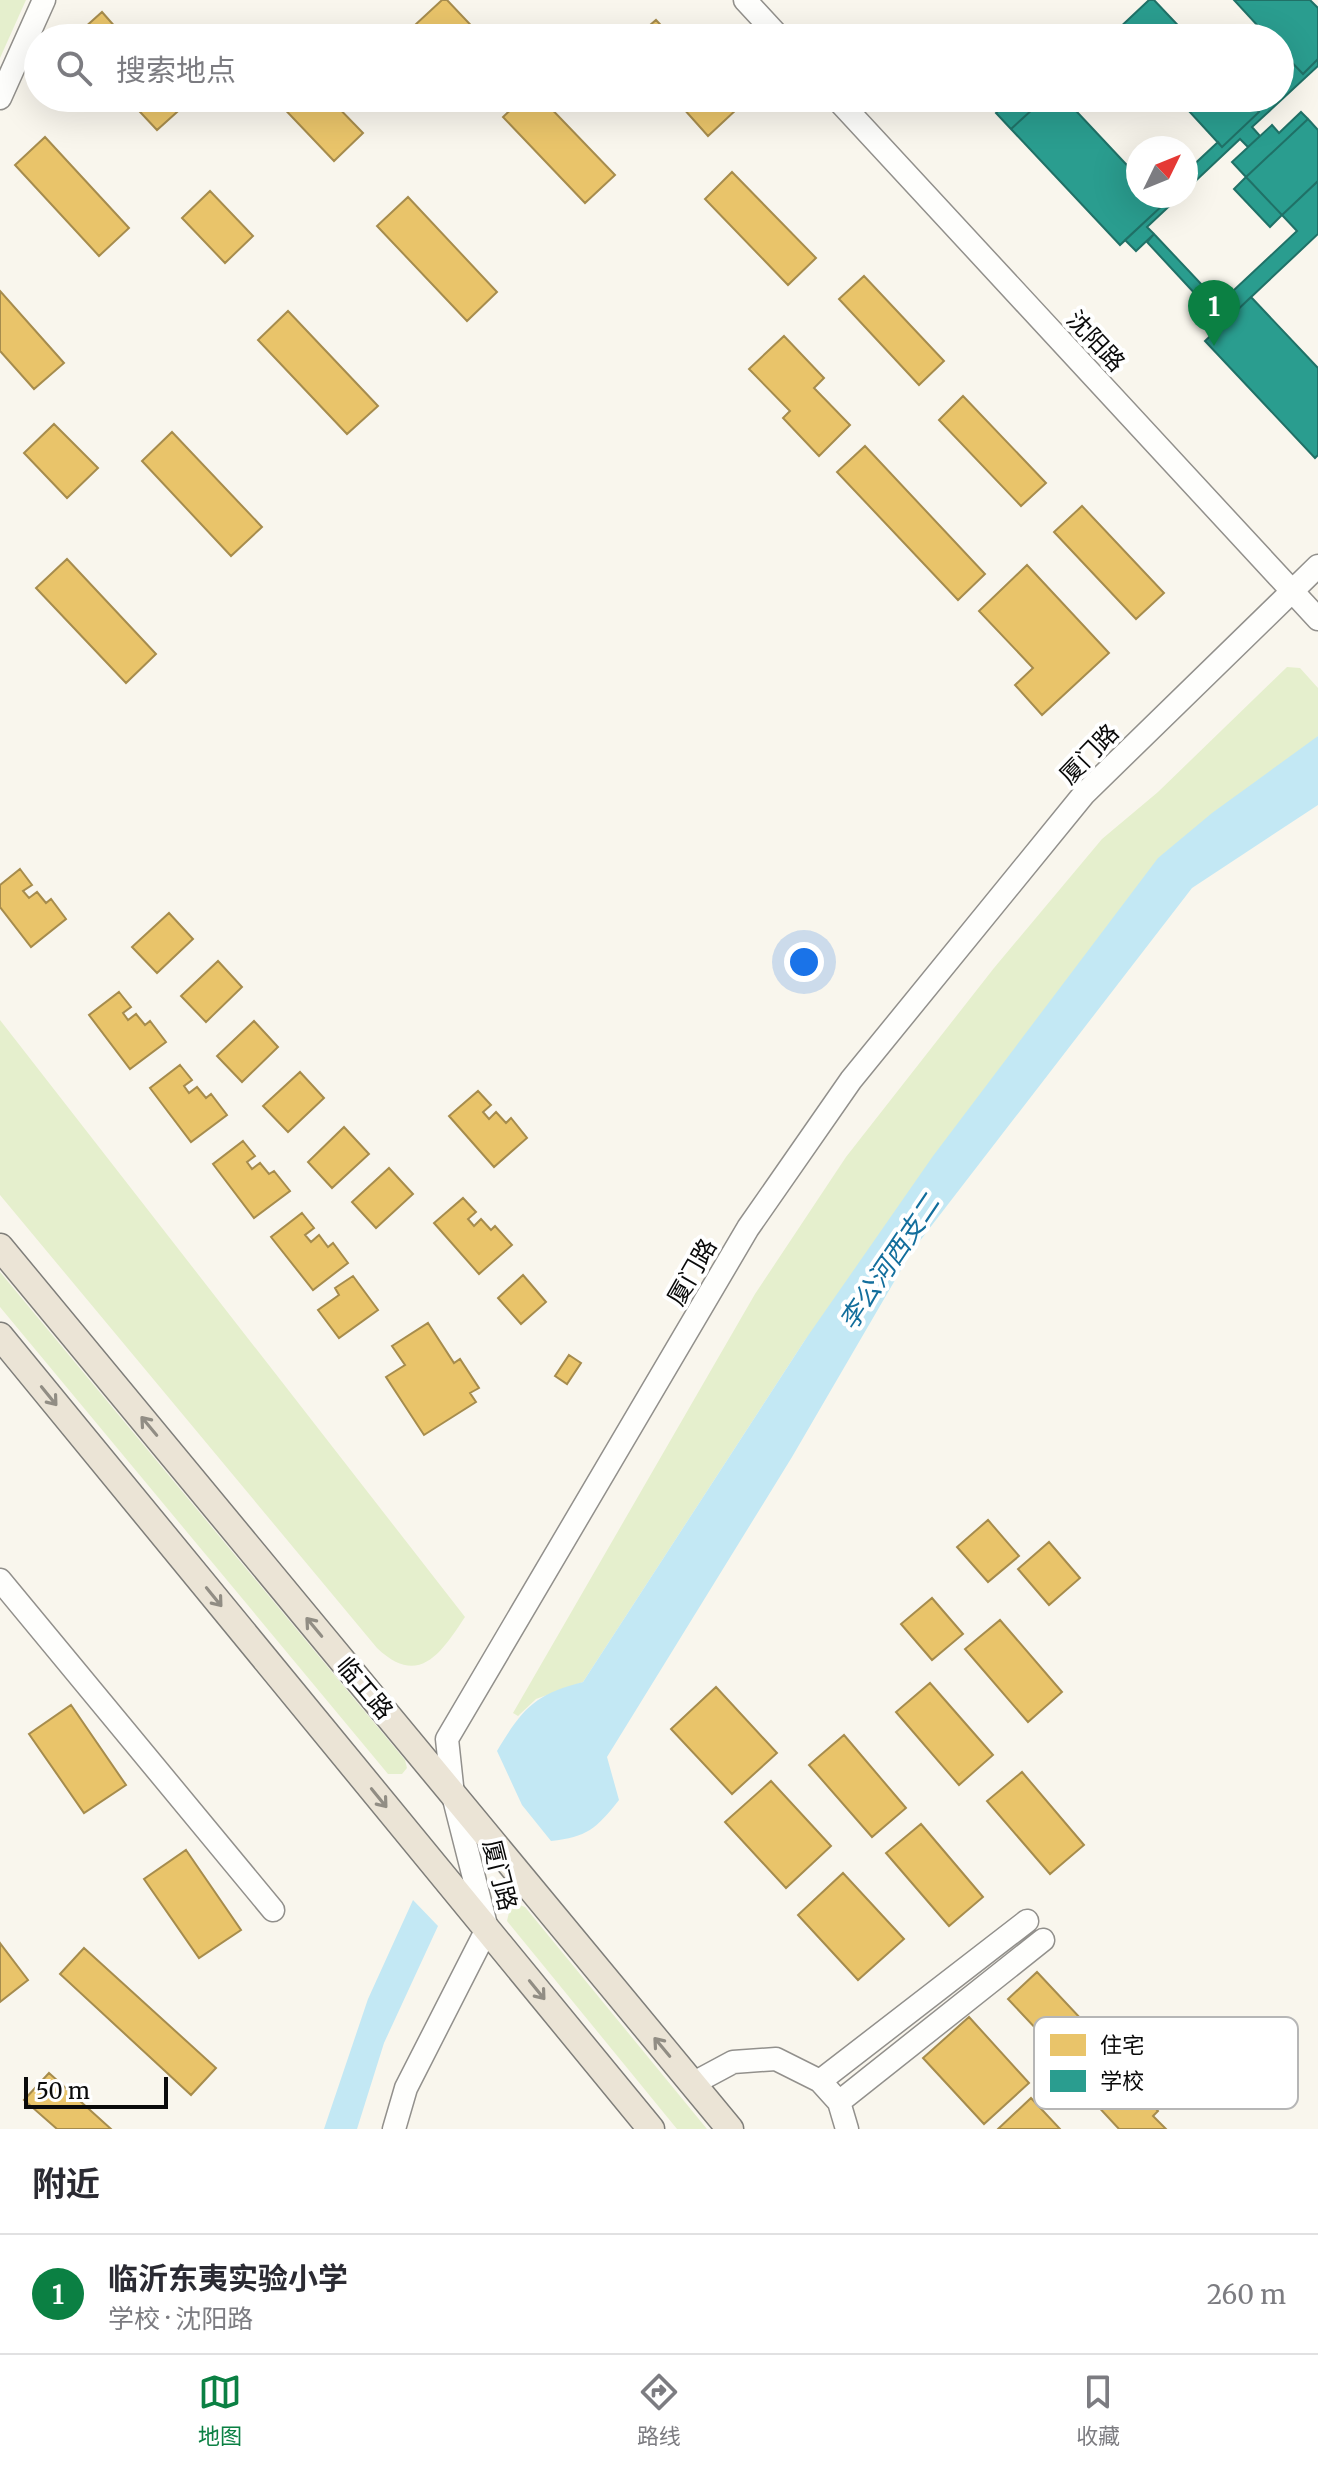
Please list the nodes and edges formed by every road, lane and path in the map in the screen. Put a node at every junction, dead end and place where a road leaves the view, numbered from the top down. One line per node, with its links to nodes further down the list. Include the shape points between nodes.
1 (44, 0): 3 (street)
2 (745, 0): 4 (street)
3 (33, 24)
4 (767, 24)
5 (24, 45): 6 (street)
6 (0, 98)
7 (849, 112): 9 (street, 沈阳路)
8 (1318, 566): 9 (street, 厦门路)
9 (1292, 590): 10 (street, 沈阳路); 14 (street, 厦门路, via 1084,794 851,1080 765,1203 447,1739)
10 (1318, 619)
11 (0, 1247): 14 (main road, 临工路, one-way to 11)
12 (0, 1336): 17 (main road, one-way to 17)
13 (0, 1580): 15 (street)
14 (453, 1795): 17 (street, 厦门路); 20 (main road, 临工路, one-way to 14)
15 (273, 1910)
16 (1027, 1921): 19 (street)
17 (487, 1929): 22 (street, 厦门路, via 406,2088); 23 (main road, one-way to 23)
18 (1043, 1940): 21 (street)
19 (820, 2081): 20 (street, via 776,2059 733,2062); 21 (street)
20 (692, 2084): 24 (main road, 临工路)
21 (839, 2102): 25 (street)
22 (394, 2129)
23 (651, 2129)
24 (730, 2129)
25 (847, 2129)

